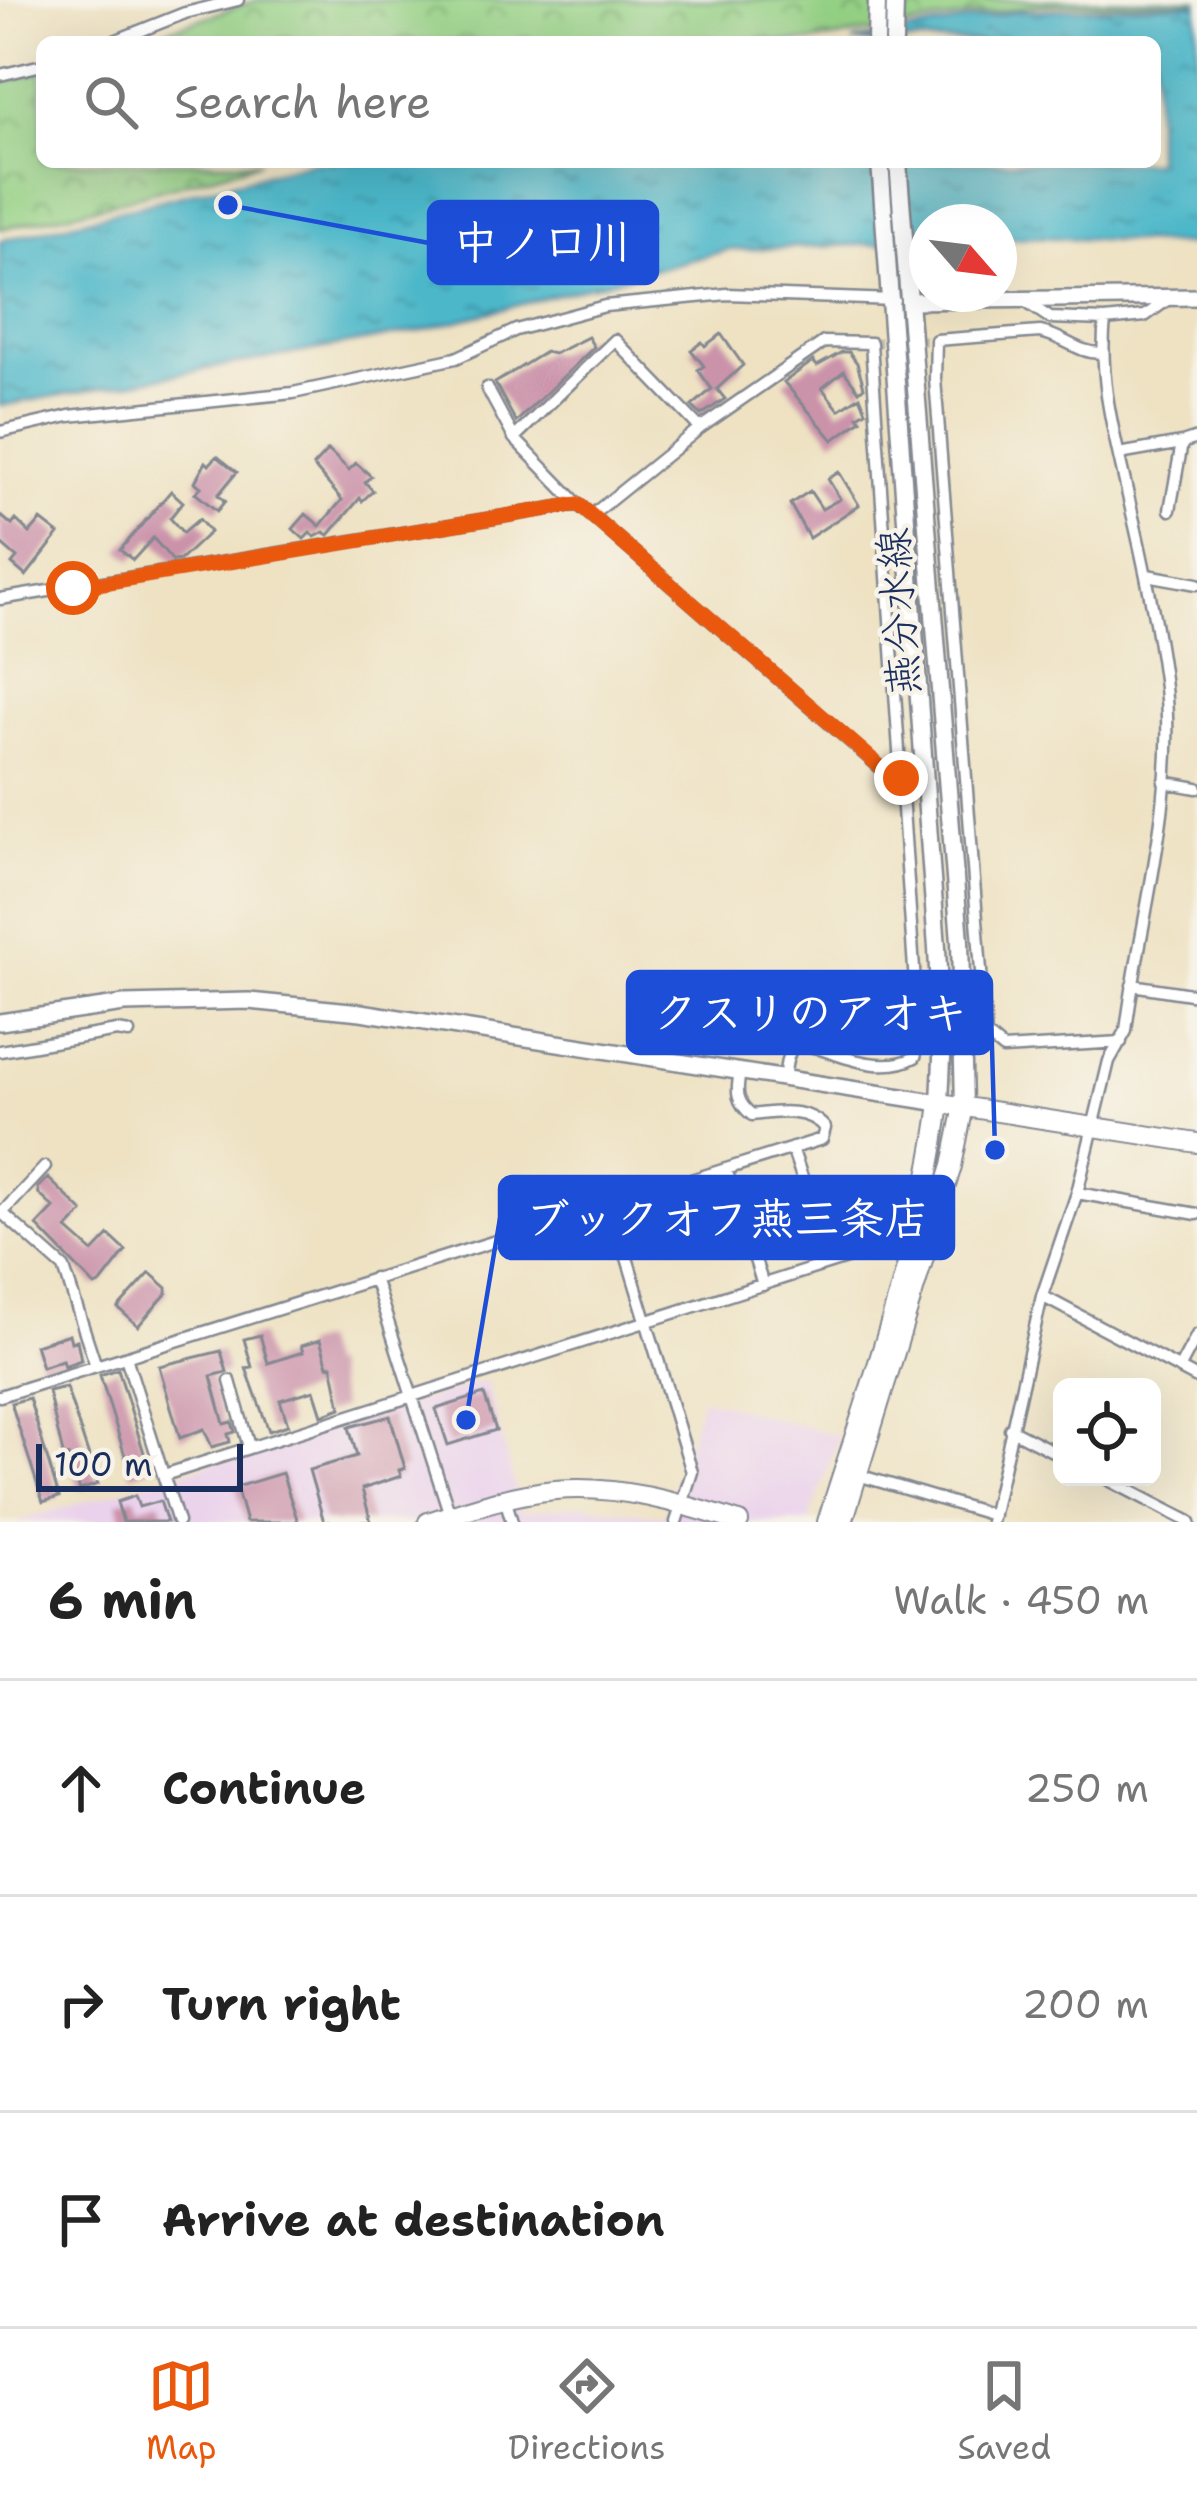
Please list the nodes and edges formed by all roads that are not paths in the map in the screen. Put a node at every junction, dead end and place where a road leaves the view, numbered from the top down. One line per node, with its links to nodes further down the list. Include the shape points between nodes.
1 (238, 0): 4 (street)
2 (878, 0): 5 (main road)
3 (895, 0): 6 (main road)
4 (127, 36)
5 (876, 36)
6 (894, 36)
7 (36, 66): 8 (street)
8 (0, 75)
9 (881, 168): 11 (main road)
10 (898, 168): 11 (main road)
11 (895, 257): 13 (main road, 燕分水線); 17 (main road, 燕分水線)
12 (1197, 297): 14 (street)
13 (909, 298)
14 (1170, 298): 16 (street); 20 (street, via 1145,316)
15 (1017, 299): 16 (street)
16 (1022, 299): 20 (street, via 1050,318)
17 (888, 300): 18 (street); 24 (street, via 727,294 605,306 516,330 456,358 293,393 69,416); 46 (main road, 燕分水線, via 937,948)
18 (909, 301)
19 (911, 312): 47 (main road, 燕分水線, via 960,941)
20 (1105, 320): 21 (street)
21 (1101, 353): 28 (street); 42 (street, via 1040,332 936,340 935,379 986,1035 1003,1049)
22 (487, 388): 25 (street)
23 (700, 428): 25 (street, via 615,340); 31 (street); 35 (street, via 824,342 871,343)
24 (0, 432)
25 (514, 438): 29 (street)
26 (1197, 438): 27 (street)
27 (1182, 442): 28 (street); 30 (street)
28 (1119, 454): 32 (street)
29 (578, 504): 31 (street); 34 (street)
30 (1170, 510)
31 (592, 515): 35 (street)
32 (1147, 575): 33 (street); 36 (street, via 1165,684)
33 (1197, 584)
34 (0, 599)
35 (901, 778): 45 (street, via 915,1058 859,1062 810,1042 789,1052)
36 (1164, 782): 37 (street); 38 (street)
37 (1197, 788)
38 (1132, 985): 39 (street); 42 (street)
39 (1197, 995)
40 (0, 1022): 44 (street, via 124,1004 249,1001)
41 (129, 1033): 43 (street)
42 (1120, 1042): 48 (street)
43 (0, 1051)
44 (740, 1072): 45 (street); 50 (street, via 737,1097 752,1115 783,1111 822,1122 822,1139)
45 (784, 1079): 46 (street)
46 (940, 1103): 47 (highway); 57 (highway)
47 (964, 1106): 48 (highway); 75 (highway)
48 (1092, 1129): 49 (highway); 53 (street)
49 (1197, 1143)
50 (792, 1148): 52 (street); 58 (street)
51 (46, 1167): 55 (street)
52 (726, 1168): 54 (street); 60 (street)
53 (1077, 1193): 56 (street); 61 (street)
54 (611, 1205): 59 (street); 62 (street)
55 (1, 1212): 65 (street, via 64,1268)
56 (1197, 1214)
57 (911, 1244): 58 (street); 85 (highway)
58 (831, 1262): 60 (street)
59 (374, 1278): 64 (street); 69 (street)
60 (763, 1285): 62 (street)
61 (1042, 1296): 66 (street); 71 (street)
62 (645, 1321): 69 (street); 78 (street, via 692,1472)
63 (1197, 1335): 66 (street)
64 (126, 1358): 65 (street); 74 (street)
65 (96, 1366): 70 (street)
66 (1179, 1369): 67 (street)
67 (1197, 1378)
68 (230, 1381): 72 (street)
69 (411, 1395): 72 (street); 79 (street)
70 (0, 1396)
71 (1010, 1429): 73 (street); 80 (street)
72 (249, 1447): 74 (street)
73 (1053, 1451)
74 (164, 1475): 81 (street)
75 (858, 1475): 80 (street); 86 (highway)
76 (1120, 1486): 87 (street)
77 (505, 1498): 78 (highway, via 557,1489 619,1492); 79 (highway); 83 (street)
78 (679, 1513): 84 (highway)
79 (450, 1515): 82 (highway)
80 (992, 1519)
81 (178, 1522)
82 (428, 1522)
83 (512, 1522)
84 (739, 1522)
85 (827, 1522)
86 (843, 1522)
87 (1190, 1522)

